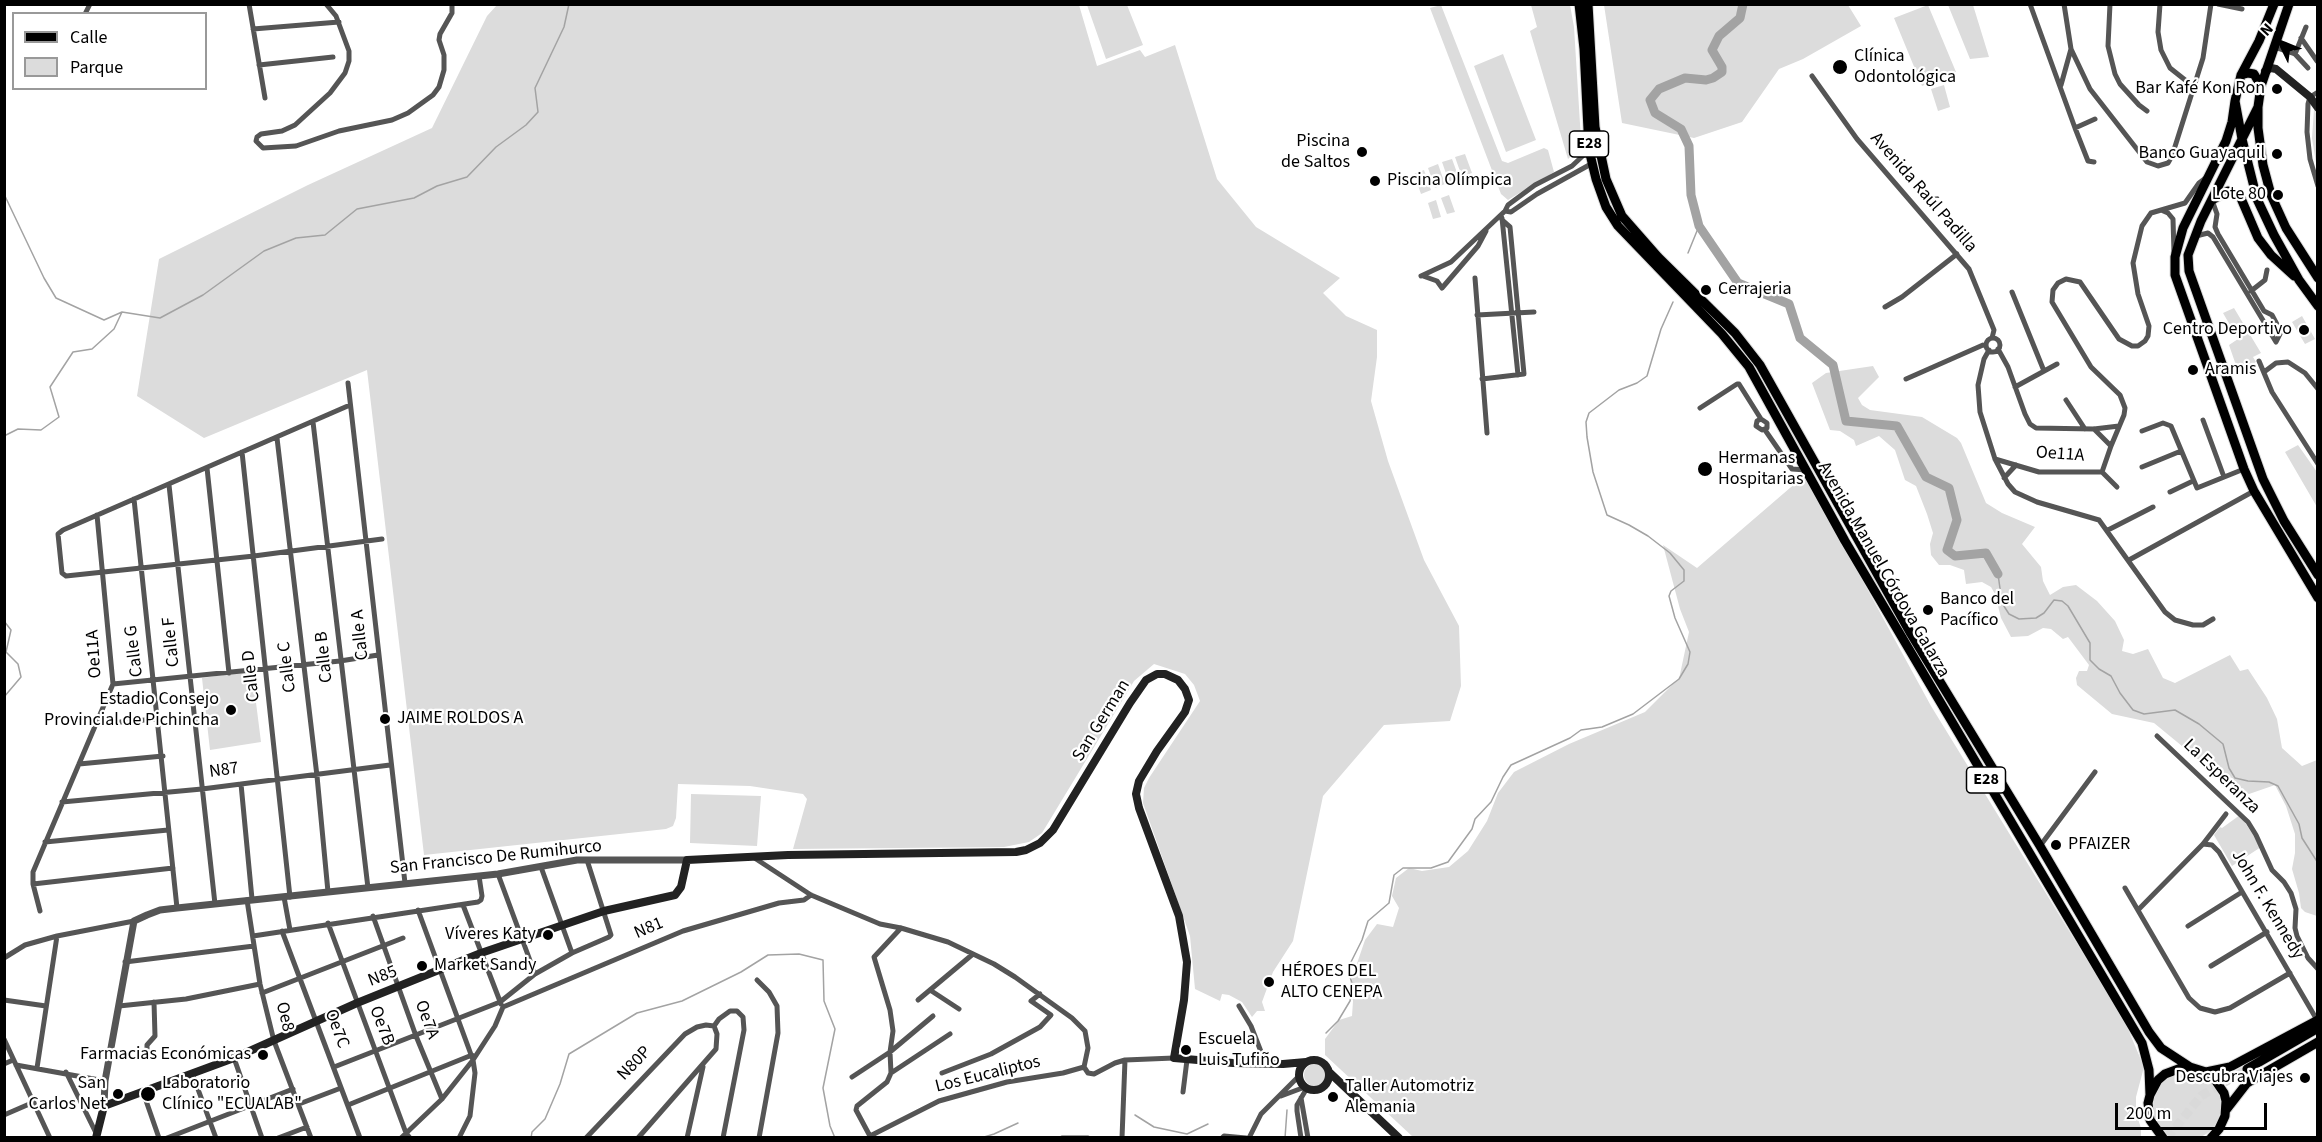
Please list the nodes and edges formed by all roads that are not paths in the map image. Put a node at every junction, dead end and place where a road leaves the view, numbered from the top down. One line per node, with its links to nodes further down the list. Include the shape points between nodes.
1 (249, 4): 17 (street)
2 (326, 4): 15 (street)
3 (452, 4): 15 (street, via 452,13 439,40 444,70 433,95 392,120 339,131 296,146 263,148 257,137 295,125 330,93 345,73 349,51)
4 (1579, 4): 41 (main road, Avenida Manuel Córdova Galarza / E28)
5 (1588, 4): 54 (main road, Avenida Manuel Córdova Galarza / E28, via 1595,127 1606,179 1622,216)
6 (2030, 4): 29 (street)
7 (2064, 4): 20 (street)
8 (2110, 4): 37 (street, via 2108,46 2115,74)
9 (2160, 4): 31 (street, via 2157,32 2161,50 2170,68)
10 (2211, 4): 31 (street)
11 (2218, 4): 14 (street)
12 (2274, 4): 27 (main road)
13 (2289, 4): 19 (main road)
14 (2242, 9)
15 (339, 22): 17 (street)
16 (2306, 27): 18 (street)
17 (253, 29): 24 (street)
18 (2301, 38): 21 (street); 23 (street)
19 (2274, 47): 21 (street); 26 (main road)
20 (2071, 49): 29 (street); 31 (street, via 2100,104 2152,165 2165,164 2172,156)
21 (2295, 54): 25 (street)
22 (333, 57): 24 (street)
23 (2318, 61)
24 (259, 65): 33 (street)
25 (2308, 68)
26 (2265, 71): 30 (main road); 32 (main road, via 2276,69)
27 (2241, 75): 30 (main road, via 2254,74); 34 (main road)
28 (1812, 76): 52 (street, Avenida Raúl Padilla, via 1869,154)
29 (2060, 86): 39 (street)
30 (2261, 86): 35 (main road)
31 (2194, 87)
32 (2314, 94): 36 (main road); 45 (street, via 2307,110 2307,139)
33 (265, 98)
34 (2235, 101): 35 (main road, via 2245,111); 40 (main road); 44 (main road, via 2226,141)
35 (2258, 107): 40 (main road); 57 (main road, via 2263,165 2271,195 2286,228)
36 (2318, 108)
37 (2147, 111)
38 (2095, 119): 39 (street)
39 (2075, 128): 42 (street, via 2088,161)
40 (2242, 139): 46 (main road); 58 (main road, via 2257,199)
41 (1589, 150): 43 (main road, Avenida Manuel Córdova Galarza / E28); 48 (street, via 1572,166 1535,185 1508,205)
42 (2094, 162)
43 (1591, 164): 48 (street); 54 (main road, Avenida Manuel Córdova Galarza / E28, via 1601,195 1618,226)
44 (2211, 174): 47 (street, via 2185,203); 53 (main road, via 2183,228)
45 (2318, 186)
46 (2212, 200): 50 (main road); 51 (street); 58 (main road, via 2228,191 2241,197 2258,238)
47 (2159, 210): 53 (street, via 2173,219); 85 (street, via 2151,213 2142,226 2133,263 2149,326 2145,341 2132,346 2119,339 2080,282 2062,280 2051,296 2091,367 2120,395 2125,408)
48 (1502, 215): 49 (street); 66 (street, via 1510,226)
49 (1487, 228): 49 (street, via 1451,262 1421,276 1437,280 1442,288 1478,246)
50 (2195, 236): 51 (street, via 2210,233); 112 (main road, via 2188,255 2188,271)
51 (2224, 249): 61 (street)
52 (1957, 254): 63 (street); 68 (street, Avenida Raúl Padilla, via 1969,269 1994,330)
53 (2175, 257): 94 (main road, via 2177,284)
54 (1656, 260): 59 (main road, Avenida Manuel Córdova Galarza / E28)
55 (2267, 270): 61 (street, via 2265,280)
56 (1475, 278): 67 (street)
57 (2318, 278)
58 (2299, 280): 62 (main road)
59 (1686, 290): 98 (main road, Avenida Manuel Córdova Galarza / E28, via 1735,333 1760,365); 102 (main road, Avenida Manuel Córdova Galarza / E28, via 1736,349)
60 (2013, 292): 73 (street)
61 (2249, 292): 65 (street)
62 (2318, 306)
63 (1885, 307)
64 (1534, 312): 66 (street)
65 (2261, 312): 65 (street, via 2276,342 2281,332 2272,315)
66 (1515, 314): 67 (street); 75 (street, via 1518,375)
67 (1478, 315): 75 (street)
68 (1992, 338): 69 (street); 70 (street, via 1999,342)
69 (1988, 348): 70 (street, via 1994,352); 76 (street, via 1983,345); 95 (street, via 1979,397)
70 (1998, 349): 78 (street)
71 (2259, 361): 74 (street)
72 (2057, 364): 73 (street)
73 (2044, 371): 78 (street)
74 (2264, 372): 79 (street, via 2276,363 2288,362 2306,373); 96 (street, via 2272,392)
75 (1482, 379): 89 (street)
76 (1906, 379)
77 (348, 383): 81 (street, Calle A)
78 (2015, 387): 86 (street, via 2030,424 2036,428)
79 (2318, 389)
80 (2066, 400): 86 (street)
81 (350, 405): 84 (street); 117 (street, Calle A)
82 (1700, 408): 102 (street, via 1739,384 1761,419 1756,426 1765,430 1792,470)
83 (2203, 420): 104 (street)
84 (313, 422): 90 (street); 118 (street, Calle B)
85 (2119, 426): 87 (street); 91 (street)
86 (2085, 429): 87 (street)
87 (2094, 429): 91 (street)
88 (2142, 431): 92 (street, via 2167,423)
89 (1487, 433)
90 (277, 438): 93 (street); 119 (street, Calle C)
91 (2110, 446): 103 (street)
92 (2181, 451): 99 (street); 106 (street)
93 (242, 452): 100 (street); 120 (street, Calle D)
94 (2239, 453): 101 (main road); 112 (main road, via 2247,451 2260,485)
95 (1995, 459): 97 (street, Oe11A); 105 (street)
96 (2318, 464)
97 (2016, 465): 103 (street, Oe11A, via 2039,472); 105 (street)
98 (1818, 466): 102 (main road); 135 (main road, Avenida Manuel Córdova Galarza / E28)
99 (2142, 467)
100 (207, 468): 107 (street); 121 (street)
101 (2244, 469): 104 (street); 109 (main road)
102 (1806, 470): 135 (main road, Avenida Manuel Córdova Galarza / E28, via 1845,541)
103 (2102, 472): 108 (street, Oe11A)
104 (2224, 477): 106 (street, via 2197,488)
105 (2004, 478): 115 (street, via 2015,492 2099,520)
106 (2193, 481): 110 (street)
107 (169, 485): 111 (street); 123 (street, Calle F)
108 (2117, 487)
109 (2254, 491): 122 (street); 126 (main road)
110 (2170, 492)
111 (134, 499): 114 (street); 124 (street, Calle G)
112 (2273, 499): 127 (main road)
113 (2153, 507): 115 (street)
114 (97, 515): 125 (street, Oe11A); 125 (street, via 58,534 64,575)
115 (2108, 530): 122 (street)
116 (382, 539): 117 (street)
117 (366, 541): 118 (street); 131 (street, Calle A)
118 (328, 547): 119 (street); 132 (street, Calle B)
119 (291, 552): 120 (street); 133 (street, Calle C)
120 (254, 556): 121 (street); 134 (street, Calle D)
121 (216, 560): 123 (street); 136 (street)
122 (2129, 560): 130 (street, via 2175,621 2203,625)
123 (178, 564): 124 (street); 137 (street, Calle F)
124 (140, 568): 125 (street); 138 (street, Calle G)
125 (103, 571): 139 (street, Oe11A)
126 (2301, 572): 128 (main road); 129 (main road)
127 (2318, 575)
128 (2318, 591)
129 (2318, 598)
130 (2213, 619)
131 (378, 655): 132 (street); 147 (street, Calle A)
132 (340, 661): 133 (street); 148 (street, Calle B)
133 (303, 664): 134 (street); 150 (street, Calle C)
134 (266, 667): 136 (street); 151 (street, Calle D)
135 (1926, 667): 141 (main road, Avenida Manuel Córdova Galarza / E28); 143 (main road, Avenida Manuel Córdova Galarza / E28)
136 (228, 673): 137 (street)
137 (191, 676): 138 (street); 153 (street, Calle F)
138 (153, 679): 139 (street); 140 (street, Calle G)
139 (113, 684): 142 (street, Oe11A)
140 (157, 719): 142 (street); 145 (street, Calle G)
141 (1965, 723): 143 (main road); 160 (main road, Avenida Manuel Córdova Galarza / E28)
142 (96, 724): 146 (street, Oe11A)
143 (1956, 729): 274 (main road, Avenida Manuel Córdova Galarza / E28, via 2142,1043 2148,1060)
144 (2157, 736): 206 (street, La Esperanza, via 2248,822 2272,870 2291,893 2297,936)
145 (163, 756): 146 (street); 154 (street, Calle G)
146 (79, 764): 155 (street, Oe11A)
147 (390, 765): 148 (street, N87); 168 (street, Calle A)
148 (353, 771): 150 (street, N87); 170 (street, Calle B)
149 (2096, 772): 160 (street)
150 (316, 776): 151 (street, N87); 172 (street, Calle C)
151 (278, 780): 152 (street, N87); 175 (street, Calle D)
152 (241, 784): 153 (street, N87); 176 (street, Oe8)
153 (202, 789): 154 (street, N87); 177 (street, Calle F)
154 (166, 793): 155 (street, N87); 157 (street, Calle G)
155 (62, 802): 158 (street, Oe11A)
156 (2226, 814): 159 (street)
157 (168, 830): 158 (street); 165 (street, Calle G)
158 (45, 842): 169 (street, Oe11A, via 33,872)
159 (2203, 844): 173 (street, John F. Kennedy, via 2214,847); 181 (street)
160 (2040, 846): 253 (main road, Avenida Manuel Córdova Galarza / E28, via 2149,1032 2161,1048)
161 (753, 856): 163 (main road, San Francisco De Rumihurco); 174 (street); 242 (main road, San German, via 1026,850 1053,830 1146,680 1157,675 1171,676 1185,689 1188,706 1139,781 1136,794 1179,916 1187,962)
162 (587, 860): 163 (street, San Francisco De Rumihurco); 164 (street, San Francisco De Rumihurco); 183 (street)
163 (687, 860): 183 (main road, N85, via 675,895)
164 (542, 867): 166 (street, San Francisco De Rumihurco); 187 (street)
165 (173, 868): 169 (street); 179 (street, Calle G)
166 (498, 874): 167 (street, San Francisco De Rumihurco); 196 (street)
167 (479, 876): 168 (street, San Francisco De Rumihurco); 178 (street, via 481,900)
168 (405, 883): 170 (street, San Francisco De Rumihurco)
169 (33, 884): 182 (street)
170 (368, 888): 172 (street, San Francisco De Rumihurco)
171 (2125, 888): 181 (street)
172 (328, 892): 175 (street, San Francisco De Rumihurco)
173 (2242, 892): 188 (street); 192 (street, John F. Kennedy)
174 (811, 895): 189 (street, via 880,924); 221 (street, N81, via 683,931)
175 (287, 897): 176 (street, San Francisco De Rumihurco); 190 (street, Calle D)
176 (249, 900): 177 (street, San Francisco De Rumihurco); 194 (street, Oe8)
177 (215, 904): 179 (street, San Francisco De Rumihurco)
178 (463, 905): 180 (street); 199 (street)
179 (177, 908): 185 (street, San Francisco De Rumihurco, via 160,910)
180 (418, 910): 184 (street); 207 (street)
181 (2138, 910): 208 (street, via 2189,998 2200,1008 2215,1012 2230,1008)
182 (40, 911)
183 (604, 911): 187 (main road, N85); 200 (street, via 611,935)
184 (373, 916): 186 (street); 197 (street, Oe7A)
185 (134, 921): 193 (street, San Francisco De Rumihurco); 203 (street)
186 (328, 924): 190 (street); 204 (street, Oe7B)
187 (563, 924): 196 (main road, N85); 200 (street)
188 (2188, 926)
189 (901, 928): 201 (street); 238 (street, via 874,957 890,1010)
190 (290, 930): 191 (street)
191 (282, 931): 194 (street); 210 (street, Oe7C)
192 (2267, 932): 205 (street); 208 (street, John F. Kennedy)
193 (57, 936): 202 (street, San Francisco De Rumihurco, via 25,945); 222 (street)
194 (253, 936): 198 (street, Oe8)
195 (404, 938): 197 (street)
196 (522, 938): 199 (main road, N85); 209 (street)
197 (384, 945): 204 (street); 213 (street, Oe7A)
198 (254, 946): 203 (street); 212 (street, Oe8)
199 (481, 953): 207 (main road, N85); 221 (street)
200 (572, 953): 209 (street)
201 (973, 954): 214 (street); 216 (street)
202 (4, 958)
203 (125, 962): 223 (street)
204 (343, 963): 210 (street); 220 (street, Oe7B)
205 (2211, 966)
206 (2318, 969)
207 (440, 971): 213 (main road, N85); 227 (street)
208 (2290, 973): 229 (street, John F. Kennedy)
209 (535, 974): 221 (street)
210 (302, 979): 215 (street); 228 (street, Oe7C)
211 (757, 980): 304 (street, via 777,1006 778,1033)
212 (260, 984): 215 (street, Oe8); 219 (street)
213 (398, 987): 220 (main road, N85); 233 (street, Oe7A)
214 (930, 990): 218 (street); 225 (street)
215 (262, 993): 235 (street, Oe8)
216 (1040, 994): 252 (street, via 1085,1031 1088,1048); 262 (street, via 1031,1001 1051,1015 1040,1026 991,1054)
217 (4, 1000): 222 (street)
218 (918, 1000)
219 (154, 1002): 223 (street); 239 (street, via 155,1036 147,1045)
220 (357, 1003): 228 (main road, N85); 237 (street, Oe7B)
221 (502, 1005): 227 (street, N81); 241 (street, via 495,1026)
222 (46, 1006): 254 (street)
223 (119, 1006): 265 (street)
224 (1239, 1006): 246 (street)
225 (959, 1009)
226 (933, 1016): 238 (street)
227 (458, 1018): 233 (street, N81); 241 (street)
228 (316, 1020): 235 (main road, N85); 251 (street, Oe7C)
229 (2317, 1020): 258 (main road, via 2230,1067)
230 (714, 1026): 250 (street, via 716,1050); 301 (street, N80P, via 697,1027 685,1034); 303 (street, N80P, via 730,1011 743,1017 744,1030)
231 (2318, 1029): 255 (main road)
232 (950, 1034): 261 (street)
233 (416, 1036): 237 (street, N81); 260 (street, Oe7A)
234 (4, 1039): 245 (street)
235 (274, 1041): 240 (main road, N85); 270 (street, Oe8)
236 (2318, 1042): 282 (main road, via 2247,1083)
237 (375, 1051): 251 (street, N81); 271 (street, Oe7B)
238 (890, 1052): 261 (street); 264 (street)
239 (147, 1057)
240 (234, 1058): 259 (main road, N85); 281 (street)
241 (472, 1058): 260 (street); 276 (street); 300 (street, via 475,1073 470,1116)
242 (1174, 1058): 243 (street); 244 (main road)
243 (1125, 1060): 252 (street, via 1094,1074); 308 (street)
244 (1187, 1060): 246 (main road); 273 (street)
245 (15, 1062): 248 (street); 254 (street); 277 (street)
246 (1265, 1062): 249 (main road)
247 (1306, 1062): 249 (main road); 257 (main road, via 1322,1061); 263 (main road)
248 (4, 1064)
249 (1283, 1064): 263 (main road)
250 (703, 1065): 288 (street); 302 (street)
251 (334, 1067): 269 (street, Oe7C)
252 (1084, 1067): 305 (street, Los Eucaliptos, via 939,1101)
253 (2190, 1067): 258 (main road, E28); 274 (main road, via 2165,1074)
254 (37, 1068): 256 (street)
255 (2247, 1070)
256 (66, 1072): 265 (street); 292 (street)
257 (1329, 1072): 266 (main road); 268 (main road)
258 (2206, 1072): 282 (main road, via 2220,1085)
259 (192, 1073): 272 (main road, N85); 285 (street)
260 (430, 1073): 271 (street); 276 (street, Oe7A)
261 (891, 1073): 305 (street, via 887,1082 857,1106)
262 (942, 1073)
263 (1299, 1076): 267 (main road); 275 (street)
264 (852, 1077)
265 (105, 1080): 280 (street)
266 (1325, 1085): 267 (main road, via 1313,1090); 268 (main road)
267 (1306, 1087): 275 (street); 290 (street, via 1296,1111)
268 (1343, 1087): 311 (main road)
269 (341, 1088): 278 (street); 279 (street, Oe7C)
270 (293, 1089): 278 (street, Oe8); 281 (street)
271 (390, 1089): 279 (street); 289 (street, Oe7B)
272 (143, 1092): 280 (main road, N85); 293 (street)
273 (1183, 1092)
274 (2150, 1095): 284 (main road, E28)
275 (1277, 1098): 310 (street)
276 (442, 1099): 289 (street)
277 (34, 1102): 283 (street); 291 (street)
278 (298, 1104): 287 (street, Oe8)
279 (348, 1105): 299 (street, Oe7C)
280 (104, 1106): 292 (main road)
281 (250, 1106): 285 (street); 296 (street)
282 (2226, 1110): 286 (main road)
283 (4, 1115)
284 (2150, 1120): 312 (main road); 313 (main road)
285 (209, 1122): 294 (street); 295 (street)
286 (2223, 1122): 314 (main road); 315 (main road)
287 (307, 1127): 297 (street); 298 (street, Oe8)
288 (686, 1135)
289 (406, 1136)
290 (1304, 1136)
291 (50, 1137)
292 (97, 1137)
293 (159, 1137)
294 (167, 1137)
295 (216, 1137)
296 (262, 1137)
297 (278, 1137)
298 (311, 1137)
299 (360, 1137)
300 (459, 1137)
301 (586, 1137)
302 (638, 1137)
303 (723, 1137)
304 (759, 1137)
305 (870, 1137)
306 (1062, 1137): 307 (street)
307 (1088, 1137)
308 (1122, 1137)
309 (1222, 1137): 310 (street)
310 (1247, 1137)
311 (1399, 1137)
312 (2148, 1137)
313 (2163, 1137)
314 (2211, 1137)
315 (2224, 1137)

